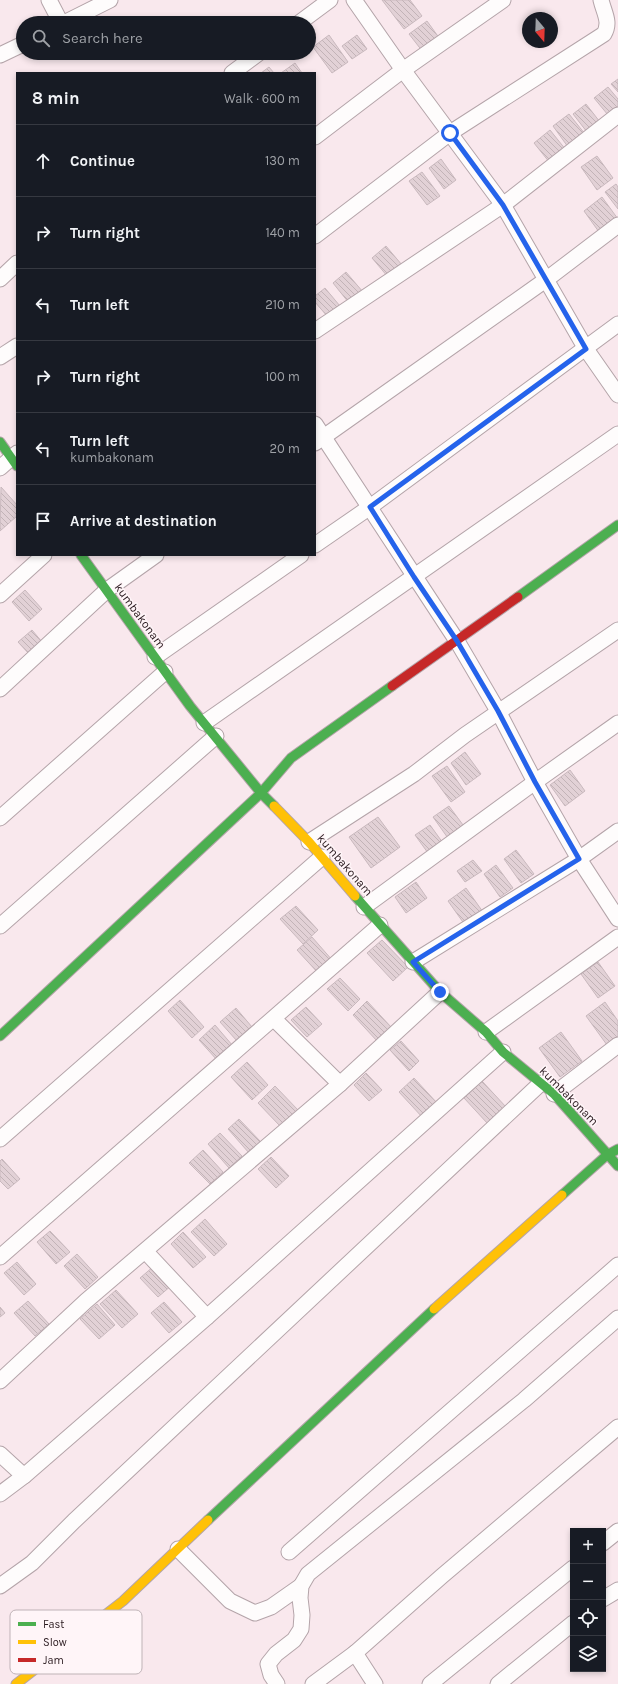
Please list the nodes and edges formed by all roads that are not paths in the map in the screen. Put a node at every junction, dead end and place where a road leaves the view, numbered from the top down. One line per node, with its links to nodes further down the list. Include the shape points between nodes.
1 (50, 0): 7 (street)
2 (110, 0): 8 (street)
3 (330, 0): 9 (street)
4 (354, 0): 13 (street)
5 (504, 0): 13 (street)
6 (601, 0): 16 (street, via 608,22 604,34)
7 (58, 16)
8 (77, 16)
9 (308, 16)
10 (16, 47): 11 (street)
11 (0, 55)
12 (250, 60): 14 (street)
13 (403, 70): 16 (street); 17 (street)
14 (233, 72)
15 (618, 115): 18 (street)
16 (450, 133): 18 (street); 20 (street)
17 (316, 136)
18 (503, 205): 23 (street); 25 (street)
19 (618, 225): 23 (street)
20 (316, 235)
21 (16, 264): 22 (street)
22 (0, 279)
23 (546, 279): 27 (street); 32 (street)
24 (618, 324): 27 (street)
25 (316, 329)
26 (16, 347): 28 (street)
27 (586, 349): 29 (street); 36 (street)
28 (0, 357)
29 (618, 395)
30 (316, 428): 32 (street)
31 (618, 434): 43 (street)
32 (319, 440): 36 (street)
33 (0, 442): 34 (street)
34 (15, 459): 35 (street)
35 (0, 468)
36 (370, 507): 38 (street); 43 (street)
37 (618, 525): 47 (street)
38 (316, 544)
39 (43, 556): 45 (street)
40 (82, 556): 44 (street, kumbakonam)
41 (155, 556): 44 (street)
42 (300, 556): 48 (street)
43 (414, 577): 47 (street); 52 (street)
44 (107, 590): 48 (street, kumbakonam); 50 (street)
45 (0, 595)
46 (618, 630): 51 (street)
47 (457, 641): 51 (street); 56 (street, via 291,758)
48 (155, 657): 49 (street, kumbakonam)
49 (165, 672): 52 (street, kumbakonam); 57 (street)
50 (0, 688)
51 (498, 711): 55 (street); 59 (street, via 414,774)
52 (204, 722): 54 (street, kumbakonam)
53 (618, 723): 55 (street)
54 (216, 736): 56 (street, kumbakonam); 64 (street)
55 (535, 782): 61 (street); 62 (street)
56 (261, 793): 59 (street, kumbakonam); 71 (street)
57 (0, 818)
58 (618, 831): 61 (street)
59 (309, 842): 60 (street, kumbakonam)
60 (322, 857): 62 (street, kumbakonam); 77 (street)
61 (579, 859): 63 (street); 67 (street)
62 (364, 907): 65 (street, kumbakonam)
63 (618, 919)
64 (0, 926)
65 (380, 926): 67 (street, kumbakonam); 69 (street)
66 (618, 937): 70 (street)
67 (413, 962): 68 (street, kumbakonam)
68 (440, 992): 70 (street, kumbakonam); 75 (street)
69 (274, 1019): 75 (street); 82 (street)
70 (486, 1032): 73 (street, kumbakonam)
71 (0, 1036)
72 (618, 1045): 76 (street)
73 (503, 1052): 74 (street, kumbakonam); 84 (street)
74 (541, 1082): 76 (street, kumbakonam); 96 (street, via 32,1563)
75 (340, 1084): 81 (street)
76 (554, 1094): 79 (street, kumbakonam)
77 (0, 1139)
78 (618, 1149): 79 (street)
79 (607, 1156): 80 (street, kumbakonam); 93 (street, via 407,1333)
80 (618, 1166)
81 (146, 1252): 84 (street); 86 (street, via 86,1301)
82 (0, 1257)
83 (618, 1265): 94 (street)
84 (206, 1317): 89 (street)
85 (618, 1318): 97 (street, via 524,1400 308,1574)
86 (0, 1381)
87 (618, 1427): 102 (street)
88 (0, 1454): 89 (street)
89 (24, 1476): 90 (street)
90 (0, 1494)
91 (618, 1531): 92 (street)
92 (606, 1541)
93 (178, 1549): 97 (street, via 230,1601 254,1613 272,1607); 100 (street)
94 (289, 1552)
95 (570, 1570): 108 (street)
96 (0, 1586)
97 (302, 1586): 105 (street, via 301,1629 294,1640 268,1664)
98 (618, 1590): 99 (street)
99 (606, 1597)
100 (111, 1610)
101 (570, 1626): 109 (street)
102 (355, 1653): 106 (street); 107 (street)
103 (29, 1674): 104 (street)
104 (16, 1684)
105 (277, 1684)
106 (313, 1684)
107 (375, 1684)
108 (430, 1684)
109 (498, 1684)

